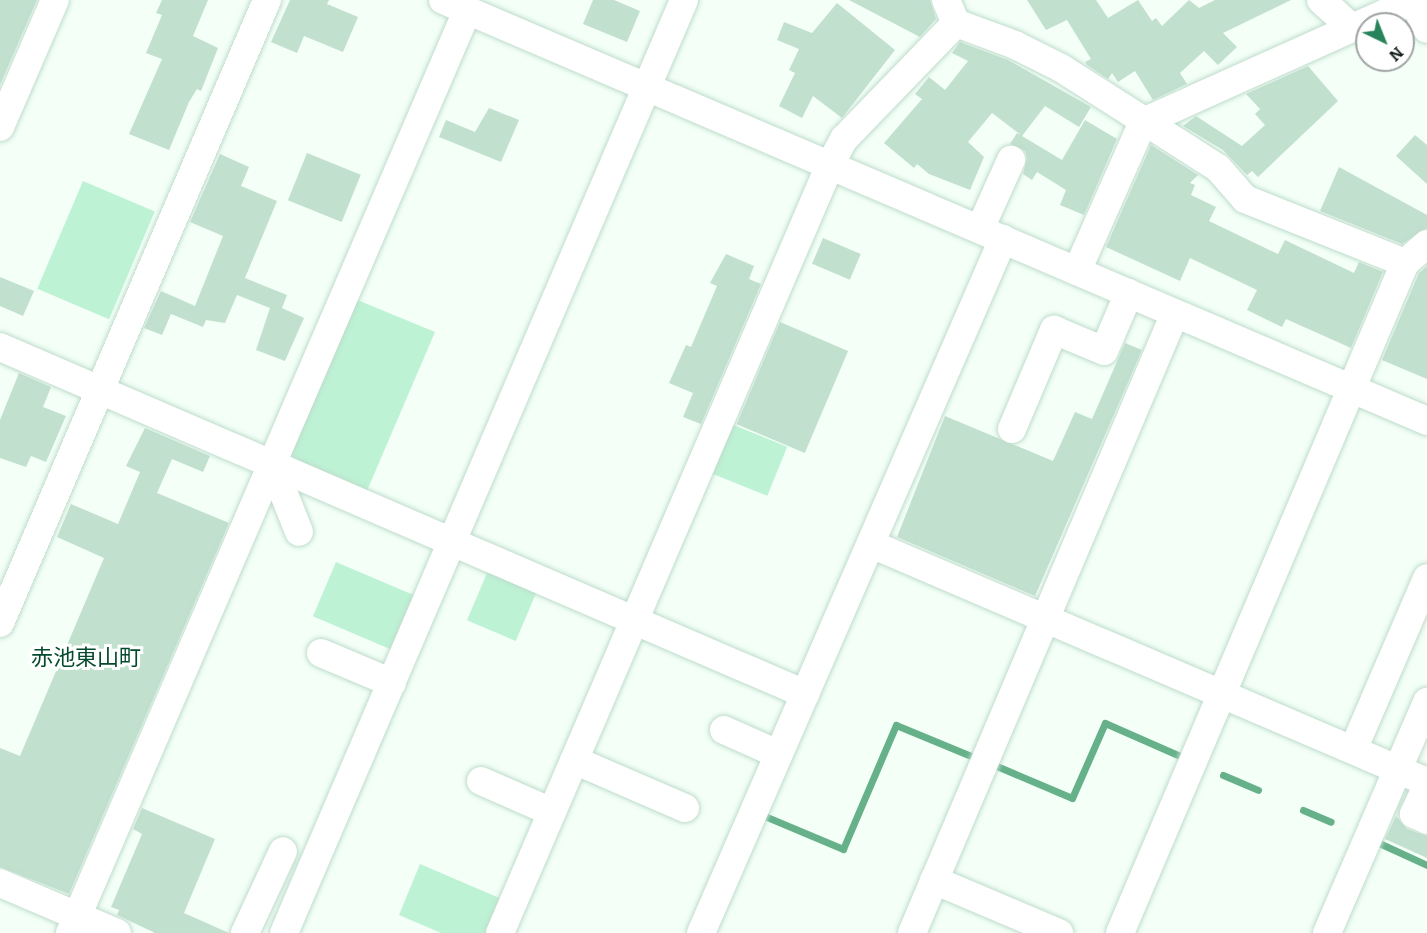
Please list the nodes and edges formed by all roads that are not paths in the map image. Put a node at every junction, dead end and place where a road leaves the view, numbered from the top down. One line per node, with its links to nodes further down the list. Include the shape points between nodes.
1 (54, 0): 12 (street)
2 (267, 0): 23 (street)
3 (684, 0): 10 (street)
4 (1321, 0): 8 (street)
5 (1414, 0): 8 (street); 9 (street)
6 (461, 5): 10 (street); 26 (street)
7 (951, 11): 11 (street, via 1061,68); 14 (street, via 844,139)
8 (1352, 27): 11 (street)
9 (1427, 29)
10 (647, 87): 14 (street); 28 (street)
11 (1143, 122): 17 (street, via 1218,168 1245,199); 18 (street)
12 (0, 128)
13 (1011, 160): 15 (street)
14 (830, 165): 15 (street); 32 (street)
15 (991, 234): 18 (street); 29 (street)
16 (1427, 244): 17 (street)
17 (1405, 263): 22 (street)
18 (1077, 271): 19 (street)
19 (1129, 293): 20 (street); 25 (street, via 1104,351 1054,330)
20 (1175, 313): 22 (street); 31 (street)
21 (0, 347): 23 (street)
22 (1351, 388): 24 (street); 37 (street)
23 (100, 390): 26 (street); 33 (street)
24 (1427, 420)
25 (1012, 429)
26 (272, 464): 27 (street); 28 (street); 52 (street)
27 (299, 532)
28 (452, 542): 32 (street); 35 (street)
29 (871, 544): 31 (street); 36 (street)
30 (1427, 578): 40 (street)
31 (1045, 619): 37 (street); 50 (street)
32 (634, 621): 36 (street); 42 (street)
33 (0, 623)
34 (321, 653): 35 (street)
35 (392, 683): 55 (street)
36 (805, 694): 41 (street)
37 (1221, 694): 40 (street); 60 (street)
38 (1427, 702): 43 (street)
39 (724, 730): 41 (street)
40 (1353, 750): 43 (street)
41 (778, 753): 57 (street)
42 (574, 760): 46 (street); 47 (street)
43 (1398, 770): 45 (street); 61 (street)
44 (481, 782): 47 (street)
45 (1427, 784): 48 (street, via 1414,814)
46 (686, 808)
47 (552, 812): 56 (street)
48 (1427, 820)
49 (283, 851): 54 (street)
50 (934, 880): 58 (street); 59 (street)
51 (0, 883): 52 (street)
52 (73, 924): 53 (street)
53 (117, 933)
54 (245, 933)
55 (284, 933)
56 (500, 933)
57 (701, 933)
58 (912, 933)
59 (1059, 933)
60 (1120, 933)
61 (1327, 933)

